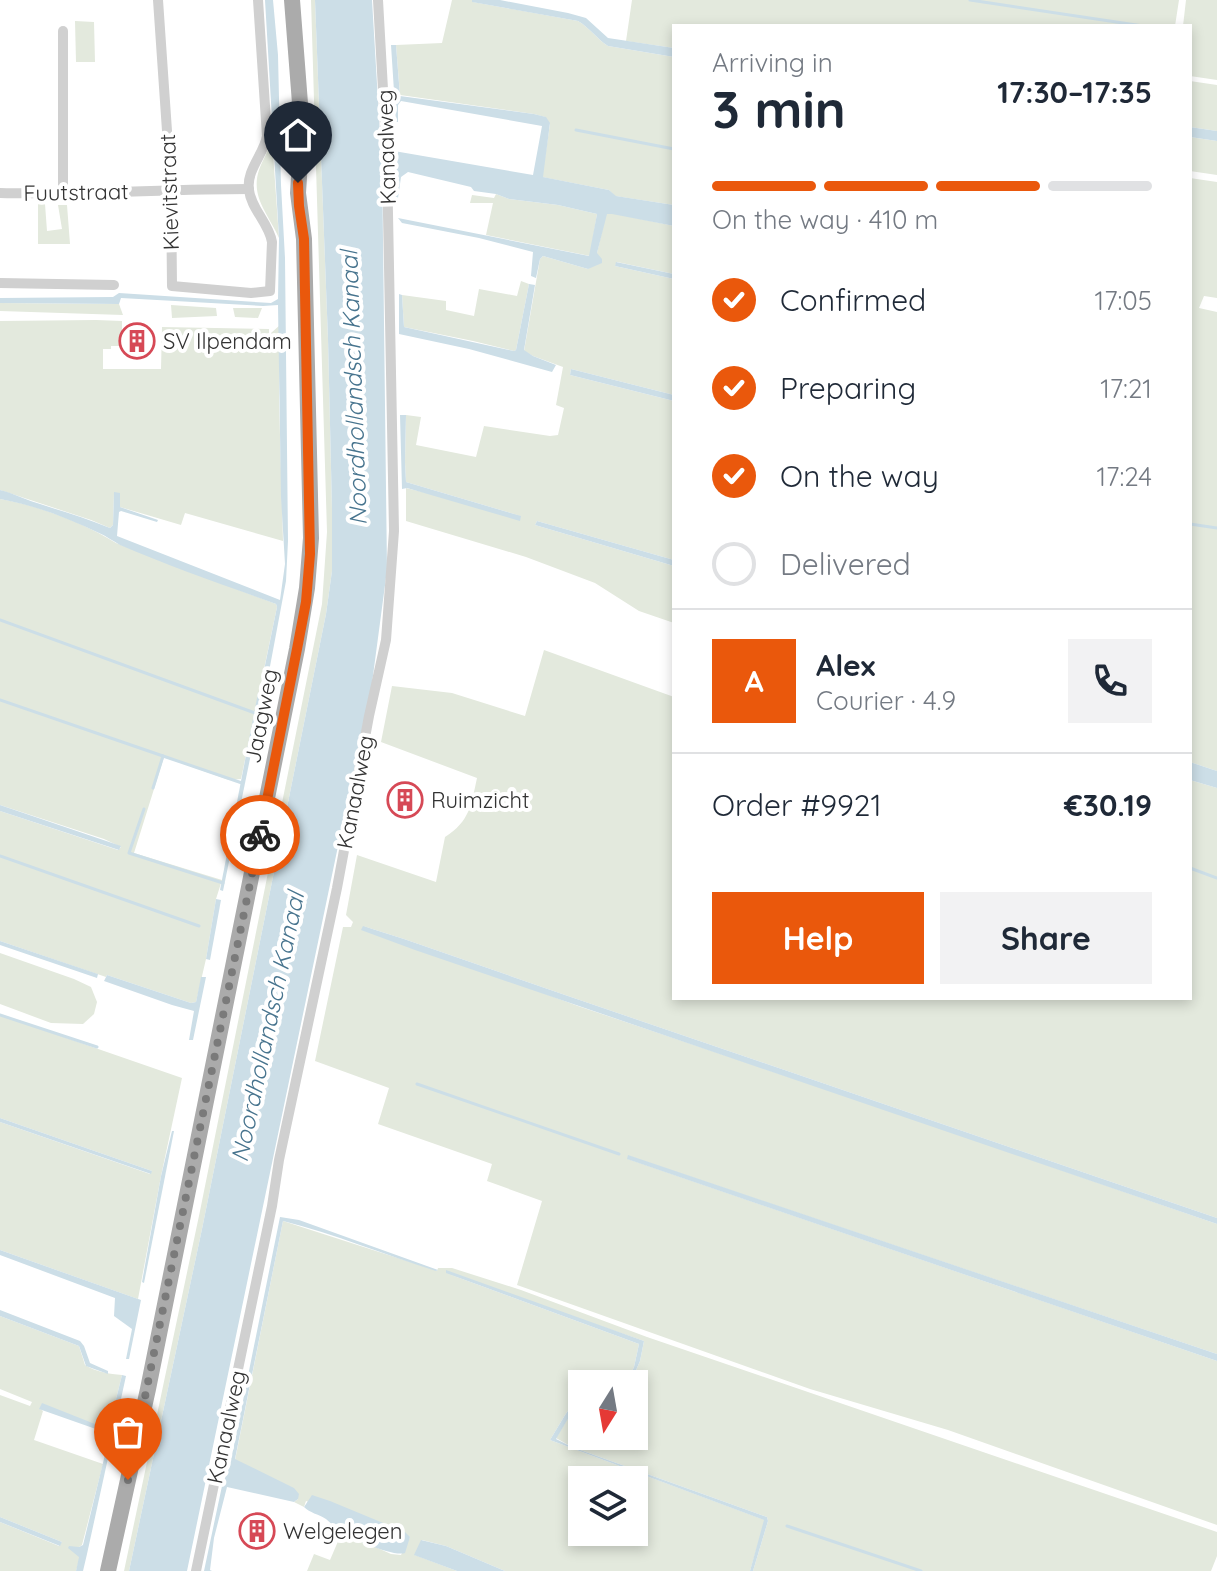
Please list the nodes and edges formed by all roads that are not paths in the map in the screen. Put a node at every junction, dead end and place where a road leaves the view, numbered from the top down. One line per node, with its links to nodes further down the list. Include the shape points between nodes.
1 (158, 0): 6 (street, Kievitstraat)
2 (258, 0): 7 (street, via 267,136)
3 (292, 0): 12 (main road, Jaagweg, via 302,129 298,193 305,264 309,573)
4 (378, 0): 13 (street, Kanaalweg, via 387,161 394,531 386,640)
5 (63, 31): 9 (street)
6 (171, 189): 7 (street, Fuutstraat); 7 (street, Kievitstraat, via 172,286 270,291 271,239); 9 (street, Fuutstraat)
7 (249, 189)
8 (0, 193): 9 (street, Fuutstraat)
9 (63, 194)
10 (0, 283): 11 (street)
11 (114, 285)
12 (108, 1571)
13 (196, 1571)

